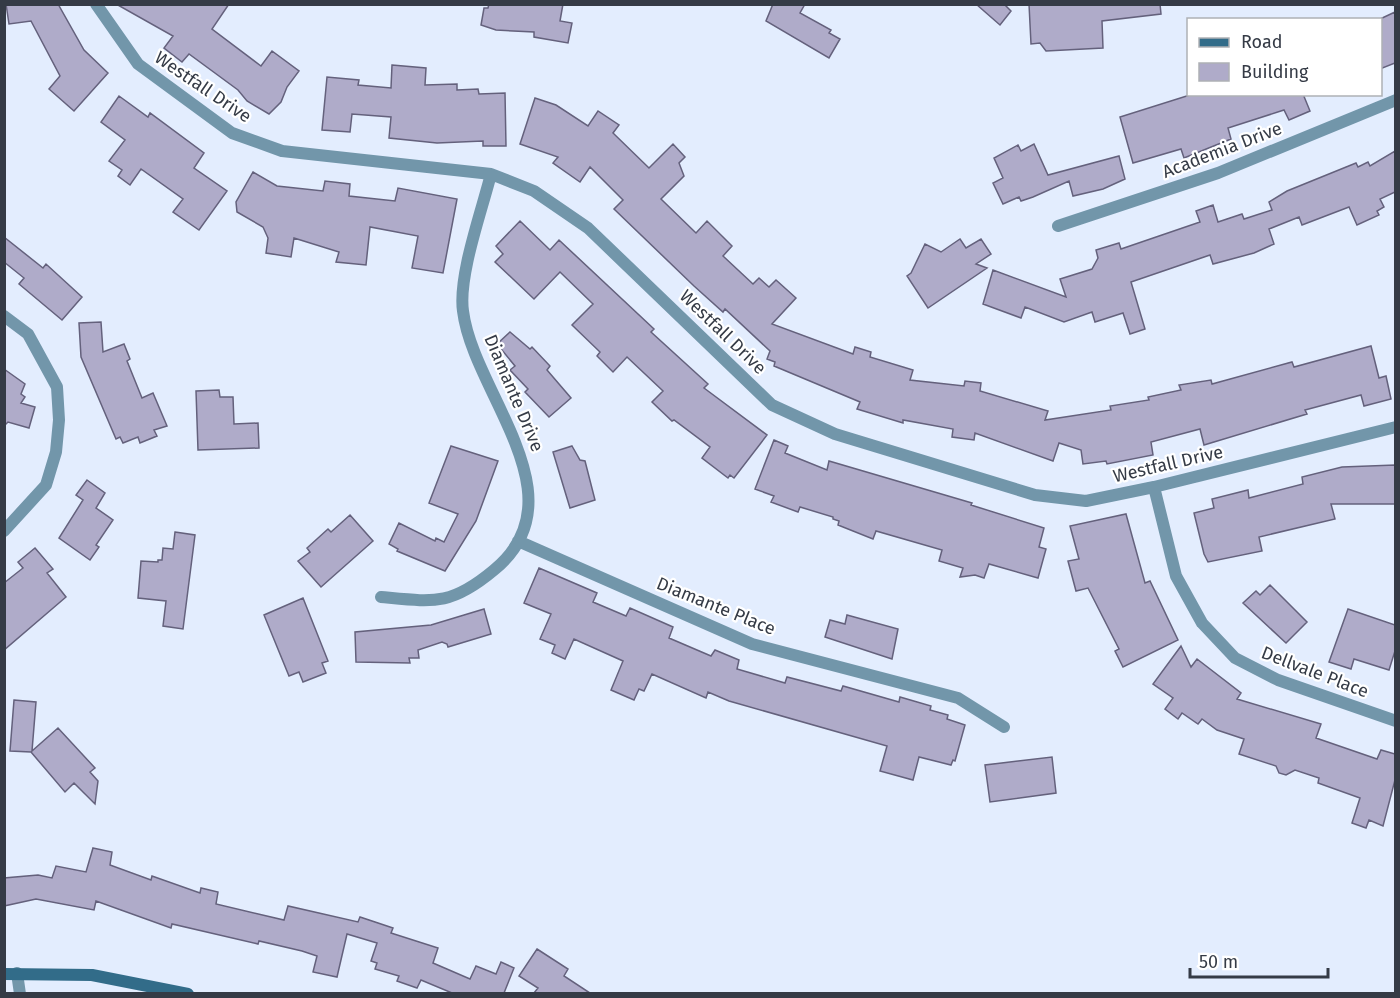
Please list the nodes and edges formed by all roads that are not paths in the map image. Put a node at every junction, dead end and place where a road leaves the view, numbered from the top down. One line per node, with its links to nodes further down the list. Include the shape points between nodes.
1 (96, 4): 3 (street, Westfall Drive, via 138,64 232,133 282,151)
2 (1395, 100): 4 (street, Academia Drive, via 1218,173)
3 (491, 174): 7 (street, Westfall Drive, via 534,191 588,228 772,405 835,434 1035,495 1086,501); 9 (street, Diamante Drive, via 467,266 463,311 477,355 525,467 529,497)
4 (1058, 226)
5 (4, 316): 8 (street, via 28,334 57,387 59,420 56,452 46,485)
6 (1395, 427): 7 (street, Westfall Drive)
7 (1154, 487): 11 (street, Dellvale Place, via 1176,576 1202,623 1235,658 1278,680)
8 (4, 531)
9 (518, 541): 10 (street, Diamante Drive, via 501,564 471,589 433,602); 12 (street, Diamante Place, via 752,644 958,699)
10 (381, 597)
11 (1395, 721)
12 (1004, 727)
13 (11, 973): 14 (street); 15 (main road, via 92,975)
14 (20, 993)
15 (188, 993)

